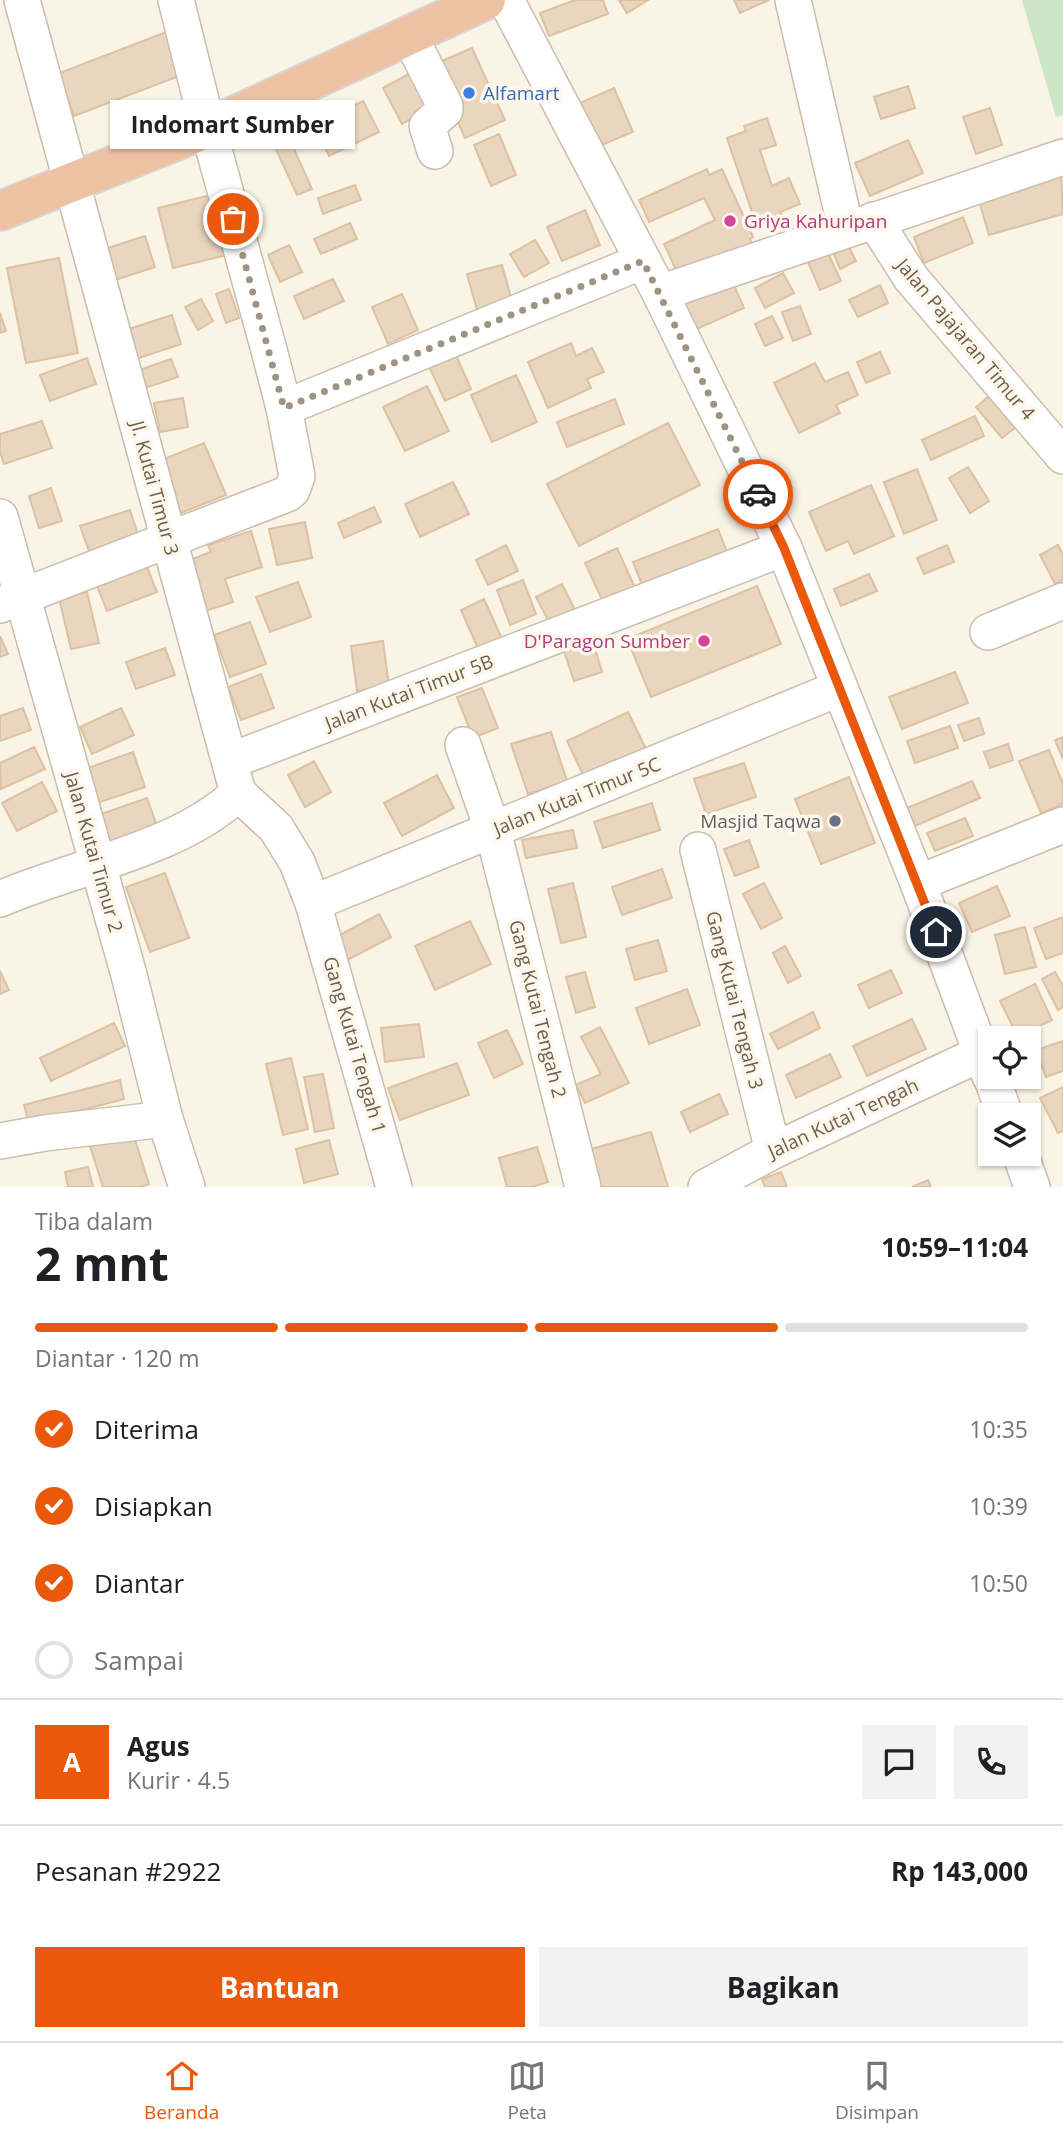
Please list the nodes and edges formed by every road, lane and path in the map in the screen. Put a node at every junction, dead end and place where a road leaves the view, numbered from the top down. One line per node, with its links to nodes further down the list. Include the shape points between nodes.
1 (22, 0): 10 (street, Jl. Kutai Timur 3)
2 (176, 0): 7 (street)
3 (486, 0): 6 (highway)
4 (506, 0): 13 (street)
5 (793, 0): 12 (street, Jalan Pajajaran Timur 4)
6 (409, 35): 7 (highway); 8 (street, via 445,106 427,127)
7 (208, 128): 10 (highway); 15 (street)
8 (435, 151)
9 (1063, 157): 12 (street)
10 (71, 183): 11 (highway); 18 (street, Jl. Kutai Timur 3)
11 (0, 211)
12 (860, 225): 14 (street); 16 (street, Jalan Pajajaran Timur 4)
13 (643, 261): 14 (street); 15 (street)
14 (660, 293): 19 (street)
15 (284, 408): 18 (street, via 296,476 292,489)
16 (1063, 456)
17 (0, 517): 20 (street, Jalan Kutai Timur 2)
18 (169, 540): 20 (street); 25 (street, Jl. Kutai Timur 3)
19 (784, 548): 23 (street); 25 (street, Jalan Kutai Timur 5B)
20 (10, 601): 29 (street, Jalan Kutai Timur 2)
21 (1063, 601): 22 (street)
22 (988, 632)
23 (840, 688): 27 (street, Jalan Kutai Timur 5C); 30 (street)
24 (463, 745): 27 (street, Gang Kutai Tengah 2)
25 (234, 777): 29 (street, Jalan Kutai Timur 5B, via 217,812 184,831); 32 (street, Gang Kutai Tengah 1, via 276,828 297,862)
26 (1063, 825): 30 (street)
27 (493, 831): 32 (street, Jalan Kutai Timur 5C); 41 (street, Gang Kutai Tengah 2)
28 (698, 850): 37 (street, Gang Kutai Tengah 3)
29 (98, 864): 31 (street, Jalan Kutai Timur 5B); 35 (street, Jalan Kutai Timur 2)
30 (918, 883): 33 (street)
31 (0, 899)
32 (313, 903): 40 (street, Gang Kutai Tengah 1)
33 (978, 1042)
34 (978, 1072): 37 (street, Jalan Kutai Tengah)
35 (165, 1119): 36 (street); 39 (street, Jalan Kutai Timur 2)
36 (0, 1141)
37 (773, 1151): 42 (street, Jalan Kutai Tengah)
38 (1025, 1166): 43 (street)
39 (187, 1187)
40 (394, 1187)
41 (583, 1187)
42 (706, 1187)
43 (1032, 1187)

